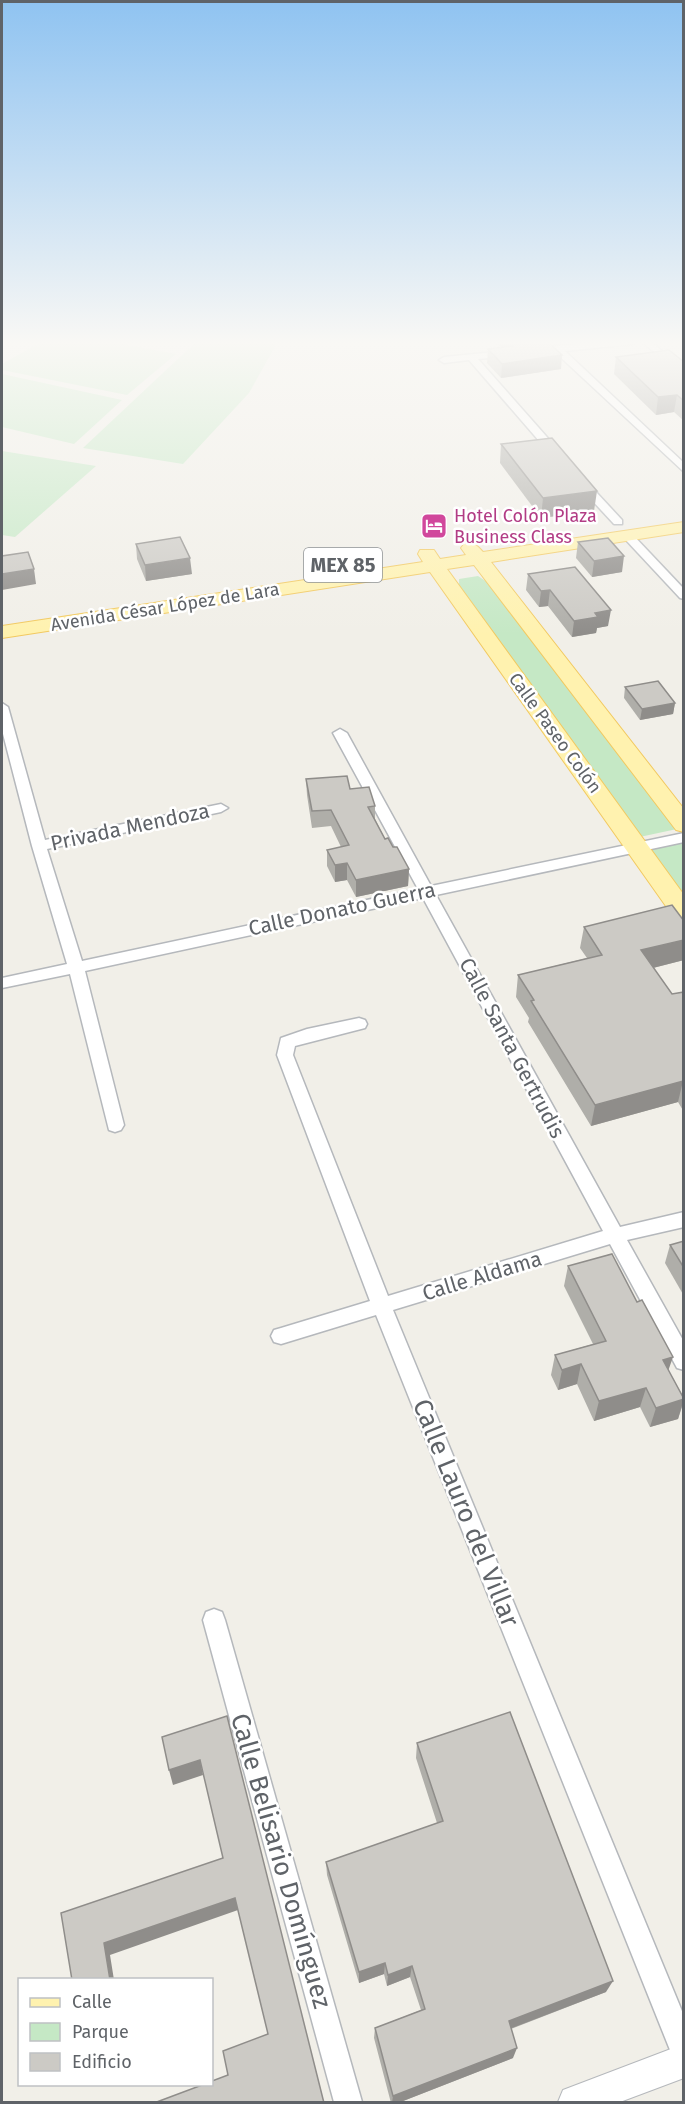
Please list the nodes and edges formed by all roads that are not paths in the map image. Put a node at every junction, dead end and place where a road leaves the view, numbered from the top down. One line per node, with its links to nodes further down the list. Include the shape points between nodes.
1 (543, 439): 3 (street)
2 (655, 439): 4 (street)
3 (567, 466)
4 (684, 469)
5 (574, 475): 8 (street)
6 (684, 513): 8 (main road, Avenida César López de Lara / MEX 85)
7 (684, 527): 8 (main road, Avenida César López de Lara / MEX 85)
8 (623, 529): 9 (main road, Avenida César López de Lara / MEX 85); 12 (street)
9 (474, 553): 10 (main road, Avenida César López de Lara / MEX 85); 11 (main road)
10 (436, 567): 11 (main road, via 455,576 481,574); 13 (main road, Avenida César López de Lara / MEX 85); 14 (main road, Avenida César López de Lara / MEX 85); 21 (main road, Calle Paseo Colón)
11 (495, 580): 18 (main road)
12 (684, 596)
13 (2, 617)
14 (2, 632)
15 (2, 707): 20 (street)
16 (340, 734): 22 (street, Calle Santa Gertrudis)
17 (221, 808): 20 (street, Privada Mendoza)
18 (684, 825)
19 (684, 837): 21 (street, Calle Donato Guerra)
20 (39, 846): 24 (street)
21 (638, 847): 22 (street, Calle Donato Guerra); 23 (main road, Calle Paseo Colón)
22 (428, 891): 24 (street, Calle Donato Guerra); 29 (street, Calle Santa Gertrudis)
23 (684, 913)
24 (76, 967): 25 (street, Calle Donato Guerra); 27 (street)
25 (2, 982)
26 (359, 1024): 30 (street, Calle Lauro del Villar, via 287,1042 285,1055)
27 (115, 1125)
28 (684, 1219): 29 (street, Calle Aldama)
29 (614, 1236): 30 (street, Calle Aldama); 32 (street, Calle Santa Gertrudis)
30 (382, 1306): 31 (street, Calle Aldama); 34 (street, Calle Lauro del Villar)
31 (281, 1336)
32 (684, 1362)
33 (214, 1620): 36 (street, Calle Belisario Domínguez)
34 (684, 2050)
35 (684, 2061): 37 (street)
36 (348, 2103)
37 (574, 2103)

